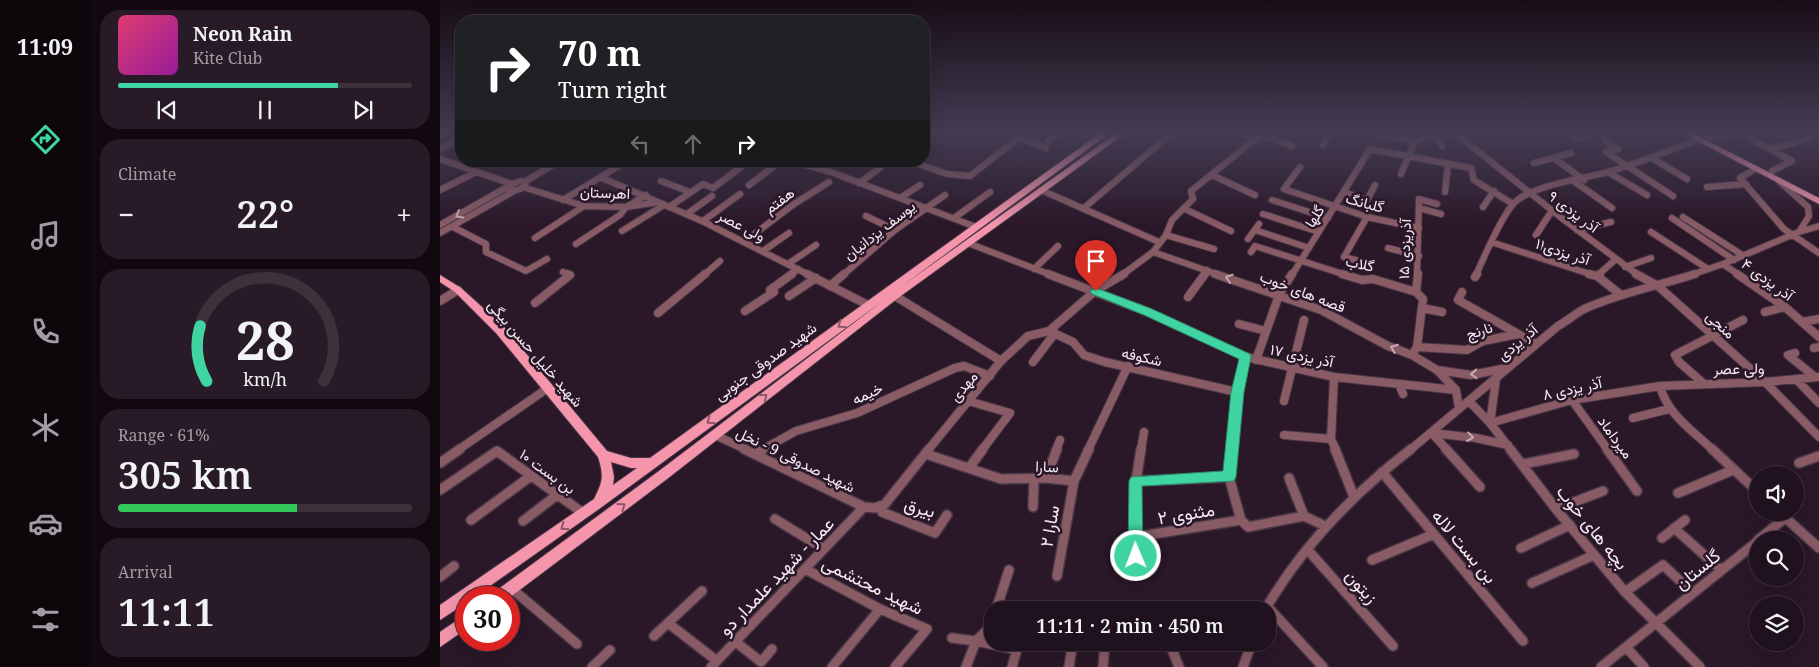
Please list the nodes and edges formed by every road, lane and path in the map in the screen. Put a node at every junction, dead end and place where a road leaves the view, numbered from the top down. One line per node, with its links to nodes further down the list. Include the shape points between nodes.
1 (987, 163): 25 (street, via 970,176 961,177)
2 (1064, 163): 77 (main road, شهید صدوقی جنوبی)
3 (1079, 163): 50 (main road, شهید صدوقی جنوبی)
4 (1137, 163): 78 (street)
5 (1227, 163): 33 (street)
6 (1361, 163): 54 (street, گلها)
7 (1405, 163): 32 (street)
8 (1444, 163): 17 (street)
9 (1493, 163): 56 (street, آذر یزدی ۹)
10 (1561, 163): 36 (street)
11 (1623, 163): 18 (street)
12 (1637, 163): 18 (street)
13 (1661, 163): 35 (street)
14 (1744, 163): 28 (main road)
15 (1757, 163): 29 (main road)
16 (1788, 163): 29 (street)
17 (1448, 164): 51 (street, via 1471,168 1474,180); 55 (street)
18 (1628, 166): 31 (street); 64 (street)
19 (462, 167): 30 (street)
20 (551, 167): 42 (street)
21 (617, 167): 34 (street)
22 (741, 167): 52 (street, via 713,188 703,184)
23 (774, 167): 44 (street)
24 (815, 167): 41 (street)
25 (928, 167)
26 (1300, 167): 74 (street, گلبانگ, via 1284,189)
27 (880, 168): 41 (street)
28 (1754, 169): 38 (main road); 43 (street, via 1740,176)
29 (1772, 171): 61 (main road)
30 (476, 172): 47 (street); 49 (street)
31 (1608, 172): 36 (street); 60 (street)
32 (1401, 174)
33 (1212, 175): 59 (street); 81 (street, via 1191,191 1193,199)
34 (600, 177): 58 (street, ولی عصر); 66 (street)
35 (1688, 179)
36 (1584, 180): 40 (street)
37 (661, 181): 52 (street)
38 (1778, 181): 68 (main road); 107 (street, via 1808,207 1809,216)
39 (829, 182): 112 (street, هفتم)
40 (1575, 182): 56 (street); 80 (street)
41 (859, 183): 65 (street)
42 (524, 184): 47 (street); 66 (street, اهرستان)
43 (1746, 184): 48 (street); 107 (street, via 1784,229)
44 (749, 185)
45 (920, 185): 65 (street)
46 (1375, 185): 54 (street, via 1366,202)
47 (512, 187): 94 (street, one-way to 94); 95 (street)
48 (1707, 188)
49 (440, 190)
50 (1041, 190): 77 (main road, شهید صدوقی جنوبی); 78 (street)
51 (1494, 191): 70 (street); 75 (street)
52 (690, 192): 71 (street)
53 (990, 192): 89 (street)
54 (1344, 192): 74 (street, گلها)
55 (1444, 192)
56 (1530, 192): 70 (street); 82 (street, آذر یزدی ۹)
57 (740, 194): 92 (street)
58 (646, 195): 71 (street, ولی عصر); 73 (street)
59 (1255, 195)
60 (1647, 195)
61 (1819, 195)
62 (712, 196): 83 (street)
63 (945, 196): 76 (street, یوسف یزدانیان)
64 (1673, 196)
65 (900, 198): 76 (street)
66 (563, 200): 72 (street, اهرستان)
67 (1272, 200): 90 (street)
68 (1819, 201)
69 (1438, 204): 79 (street, ۱۵ آذریزدی, via 1419,199)
70 (1513, 204): 115 (street)
71 (664, 205): 73 (street, اهرستان); 83 (street, ولی عصر); 101 (street)
72 (584, 206): 73 (street, اهرستان); 110 (street)
73 (626, 207): 116 (street)
74 (1334, 207): 87 (street, گلبانگ); 90 (street, گلها)
75 (1483, 207)
76 (927, 208): 89 (street); 99 (street, یوسف یزدانیان)
77 (1010, 208): 96 (main road, شهید صدوقی جنوبی); 113 (main road, شهید صدوقی جنوبی)
78 (1084, 208): 114 (street)
79 (1419, 208): 85 (street); 98 (street, ۱۵ آذریزدی)
80 (1612, 208)
81 (1185, 210): 102 (street); 108 (street, via 1172,220)
82 (1551, 212): 100 (street, آذر یزدی ۹); 109 (street)
83 (687, 214): 92 (street, ولی عصر)
84 (1264, 214): 103 (street)
85 (1441, 214)
86 (866, 216): 99 (street)
87 (1367, 216): 98 (street, گلبانگ); 134 (street, via 1344,257)
88 (1683, 217): 127 (street)
89 (954, 218): 96 (street)
90 (1328, 218): 103 (street, گلها)
91 (1672, 218): 131 (street)
92 (703, 221): 112 (street, ولی عصر)
93 (1611, 222): 100 (street)
94 (441, 224)
95 (453, 226): 105 (street); 129 (street, via 486,244 486,252 526,271)
96 (976, 226): 160 (main road, شهید صدوقی جنوبی)
97 (1819, 226): 107 (street, آذر یزدی)
98 (1419, 228): 126 (street, ۱۵ آذریزدی)
99 (895, 230): 147 (street, یوسف یزدانیان)
100 (1577, 230): 130 (street, آذر یزدی ۹)
101 (622, 231)
102 (1230, 231)
103 (1319, 232): 119 (street, گلها)
104 (1651, 232): 140 (street)
105 (440, 233)
106 (789, 233): 122 (street)
107 (1797, 234): 125 (street); 127 (street, آذر یزدی)
108 (1166, 235): 114 (street); 121 (street)
109 (1536, 235)
110 (535, 238)
111 (1248, 239): 119 (street, via 1257,227)
112 (744, 242): 122 (street, ولی عصر)
113 (968, 242): 139 (street, آذر یزدی ۱۷); 156 (main road, شهید صدوقی جنوبی)
114 (1159, 242): 123 (street)
115 (1491, 242): 143 (street, آذر یزدی۱۱); 144 (street)
116 (576, 244)
117 (816, 245): 135 (street)
118 (1058, 246): 139 (street)
119 (1309, 248): 133 (street, گلها)
120 (1388, 248): 126 (street)
121 (1214, 249)
122 (763, 251): 135 (street, ولی عصر)
123 (1153, 252): 141 (street, قصه های خوب); 150 (street, مهدی)
124 (1252, 252): 133 (street, گلاب, via 1255,246)
125 (1819, 253)
126 (1419, 256): 151 (street, ۱۵ آذریزدی)
127 (1744, 256): 131 (street, آذر یزدی)
128 (1651, 258): 137 (street)
129 (547, 259)
130 (1616, 259): 137 (street, آذر یزدی ۹); 143 (street)
131 (1734, 260): 136 (street, آذر یزدی)
132 (720, 261): 166 (street)
133 (1299, 261): 151 (street, گلاب); 153 (street, گلها)
134 (1363, 262)
135 (788, 264): 138 (street, ولی عصر)
136 (1723, 264): 140 (street, آذر یزدی); 162 (street, ۴ آذر یزدی)
137 (1625, 267): 148 (street, آذر یزدی ۹)
138 (798, 269): 145 (street, ولی عصر); 163 (street, via 770,290 774,292)
139 (1034, 269): 150 (street, آذر یزدی ۱۷)
140 (1708, 269): 148 (street, آذر یزدی)
141 (1207, 270): 153 (street, قصه های خوب, one-way to 141); 157 (street)
142 (563, 272): 159 (street, via 570,275)
143 (1597, 276): 154 (street, آذر یزدی۱۱)
144 (1475, 277)
145 (816, 278): 147 (street, ولی عصر); 155 (street)
146 (441, 280): 149 (main road, شهید خلیل حسن بیگی)
147 (830, 286): 160 (street, ولی عصر)
148 (1658, 286): 154 (street, آذر یزدی); 175 (street, منجی)
149 (458, 290): 158 (street); 198 (main road, شهید خلیل حسن بیگی, via 500,330)
150 (1096, 291): 173 (street, مهدی); 181 (street, آذر یزدی ۱۷)
151 (1416, 292): 161 (street, ۱۵ آذریزدی, via 1424,299)
152 (1462, 292): 174 (street, via 1458,300)
153 (1278, 295): 172 (street, گلها); 180 (street, قصه های خوب, one-way to 153, via 1388,346 1321,310)
154 (1621, 295): 177 (street, آذر یزدی, via 1583,310)
155 (789, 296)
156 (895, 296): 183 (street); 213 (main road, شهید صدوقی جنوبی, one-way to 156)
157 (1188, 297)
158 (440, 301)
159 (535, 303)
160 (868, 305): 225 (main road, شهید صدوقی جنوبی, one-way to 225)
161 (1422, 308): 164 (street); 178 (street, ۱۵ آذریزدی)
162 (1785, 308): 165 (street); 170 (street, ۴ آذر یزدی)
163 (745, 311)
164 (1442, 312)
165 (1765, 312)
166 (658, 313)
167 (1819, 319): 170 (street)
168 (1304, 320): 187 (street)
169 (1743, 320): 175 (street)
170 (1802, 322): 176 (street, ۴ آذر یزدی)
171 (1239, 324): 172 (street)
172 (1266, 331): 182 (street, گلها)
173 (1052, 332): 183 (street, مهدی, via 1028,336); 184 (street); 185 (street, شکوفه, via 1073,342 1084,355)
174 (1518, 334): 177 (street); 178 (street, نارنج, via 1483,341 1467,350)
175 (1712, 335): 194 (street, منجی); 195 (street, via 1675,355)
176 (1819, 337)
177 (1536, 344): 186 (street, آذر یزدی)
178 (1417, 347): 180 (street, ۱۵ آذریزدی)
179 (1795, 353): 191 (street, via 1788,355)
180 (1412, 355): 188 (street, قصه های خوب)
181 (1246, 357): 182 (street, آذر یزدی ۱۷); 200 (street)
182 (1256, 360): 187 (street, آذر یزدی ۱۷)
183 (1001, 361): 189 (street, مهدی)
184 (1033, 362)
185 (1128, 366): 200 (street, شکوفه); 236 (street, سارا)
186 (1510, 367): 188 (street, قصه های خوب, one-way to 188, via 1471,375); 192 (street, آذر یزدی)
187 (1292, 368): 190 (street, آذر یزدی ۱۷); 203 (street)
188 (1437, 370): 199 (street, قصه های خوب)
189 (990, 376): 205 (street, مهدی); 219 (street, خیمه, via 964,366 955,368 857,413 796,431)
190 (1334, 377): 196 (street, آذر یزدی ۱۷); 216 (street)
191 (1817, 377): 193 (street, ولی عصر)
192 (1496, 379): 204 (street, آذر یزدی); 210 (street)
193 (1796, 379): 194 (street, ولی عصر); 206 (street)
194 (1765, 382): 195 (street, ولی عصر); 215 (street, منجی)
195 (1704, 383): 197 (street, ولی عصر)
196 (1399, 384): 199 (street, آذر یزدی ۱۷); 201 (street)
197 (1660, 386): 202 (street, ۸ آذر یزدی); 207 (street)
198 (548, 388): 222 (main road, شهید خلیل حسن بیگی); 224 (street)
199 (1456, 390): 208 (street)
200 (1238, 392): 232 (street)
201 (1403, 394)
202 (1572, 400): 210 (street, ۸ آذر یزدی); 242 (street, میرداماد)
203 (1284, 401)
204 (1469, 401): 208 (street, آذر یزدی); 210 (street, بچه های خوب)
205 (968, 402): 220 (street, مهدی); 228 (street, via 1010,413)
206 (1819, 403)
207 (1669, 409): 209 (street); 229 (street)
208 (1459, 410): 212 (street, آذر یزدی)
209 (1633, 418)
210 (1490, 423): 218 (street, بچه های خوب)
211 (1144, 432): 237 (street)
212 (1432, 433): 218 (street, one-way to 218); 230 (street, آذر یزدی); 239 (street)
213 (715, 435): 219 (street, شهید صدوقی 9 - نخل); 283 (main road, شهید صدوقی جنوبی, one-way to 213)
214 (1284, 435): 216 (street)
215 (1819, 437)
216 (1331, 439): 245 (street)
217 (1060, 440): 233 (street)
218 (1508, 445): 227 (street, بچه های خوب)
219 (756, 454): 247 (street, شهید صدوقی 9 - نخل)
220 (926, 454): 228 (street, سارا); 248 (street, مهدی)
221 (1574, 454): 227 (street)
222 (602, 455): 225 (main road, via 631,463); 246 (main road, via 609,476 608,486)
223 (1819, 456): 226 (street)
224 (440, 463)
225 (653, 463): 246 (main road, شهید صدوقی جنوبی)
226 (1799, 463)
227 (1523, 464): 250 (street, بچه های خوب)
228 (969, 468): 235 (street, سارا, via 1000,479)
229 (1733, 470): 238 (street); 243 (street)
230 (1382, 472): 245 (street, آذر یزدی); 265 (street, بن بست لاله)
231 (531, 476): 240 (street, بن بست ۱۰, via 497,451); 244 (street, بن بست ۱۰); 255 (street)
232 (1229, 477): 237 (street); 256 (street)
233 (1046, 478): 235 (street, سارا); 236 (street, سارا)
234 (1289, 478): 253 (street)
235 (1034, 479): 249 (street)
236 (1074, 481): 280 (street, سارا ۲)
237 (1136, 481): 266 (street)
238 (1749, 484)
239 (1480, 487)
240 (440, 490)
241 (1603, 491): 250 (street)
242 (1637, 491)
243 (1678, 493)
244 (557, 495): 251 (street, بن بست ۱۰); 258 (street)
245 (1354, 497): 262 (street, آذر یزدی)
246 (596, 505): 251 (main road, شهید صدوقی جنوبی)
247 (864, 507): 248 (street); 271 (street, عمار - شهید علمدار دو)
248 (880, 507): 252 (street, بیرق, via 882,512 935,533)
249 (1033, 507)
250 (1556, 509): 261 (street, بچه های خوب)
251 (583, 513): 291 (main road, شهید صدوقی جنوبی, one-way to 291)
252 (947, 515)
253 (1304, 516): 256 (street, مثنوی ۲, via 1248,527); 262 (street)
254 (775, 519): 271 (street)
255 (471, 520)
256 (1241, 520): 266 (street, مثنوی ۲)
257 (1685, 520): 263 (street)
258 (523, 521)
259 (1776, 521): 264 (street, گلستان)
260 (1789, 521): 270 (street)
261 (1570, 525): 269 (street); 273 (street, بچه های خوب)
262 (1325, 526): 272 (street, آذر یزدی)
263 (1674, 528): 267 (street); 278 (street)
264 (1767, 531)
265 (1434, 534): 274 (street); 301 (street, بن بست لاله)
266 (1136, 537): 279 (street)
267 (1662, 538)
268 (1749, 547): 278 (street, گلستان)
269 (1521, 548)
270 (1819, 548)
271 (824, 549): 276 (street, عمار - شهید علمدار دو)
272 (1307, 549): 289 (street, آذر یزدی); 305 (street, زیتون)
273 (1594, 555): 282 (street); 285 (street, بچه های خوب)
274 (1372, 560)
275 (454, 566): 281 (street)
276 (805, 569): 290 (street, شهید محتشمی); 302 (street, عمار - شهید علمدار دو)
277 (1009, 570): 288 (street)
278 (1721, 570): 286 (street, گلستان)
279 (1136, 575)
280 (1057, 576)
281 (440, 577)
282 (1532, 583)
283 (514, 586)
284 (702, 590): 294 (street)
285 (1626, 592): 286 (street, via 1664,565); 293 (street, بچه های خوب)
286 (1692, 593): 293 (street, گلستان)
287 (520, 596): 304 (street)
288 (999, 601)
289 (1270, 601)
290 (880, 608): 317 (street); 318 (street, شهید محتشمی, via 927,629)
291 (440, 614)
292 (1276, 618): 325 (street)
293 (1656, 622): 306 (street, گلستان); 328 (street, بچه های خوب)
294 (668, 623): 297 (street); 314 (street)
295 (455, 629): 299 (main road)
296 (984, 633): 300 (street)
297 (654, 636)
298 (952, 638): 300 (street)
299 (440, 640)
300 (976, 641): 303 (street); 319 (street)
301 (1523, 641)
302 (736, 642): 314 (street, عمار - شهید علمدار دو); 315 (street)
303 (984, 642)
304 (577, 644)
305 (1393, 646)
306 (1626, 647): 326 (street, گلستان); 327 (street)
307 (772, 649): 315 (street)
308 (610, 650): 316 (street)
309 (1017, 651): 320 (street)
310 (1072, 651): 321 (street)
311 (1104, 651): 322 (street)
312 (1173, 651): 323 (street)
313 (1249, 651): 324 (street)
314 (714, 664)
315 (758, 664)
316 (592, 667)
317 (832, 667)
318 (895, 667)
319 (966, 667)
320 (1012, 667)
321 (1069, 667)
322 (1103, 667)
323 (1179, 667)
324 (1243, 667)
325 (1323, 667)
326 (1601, 667)
327 (1644, 667)
328 (1700, 667)

